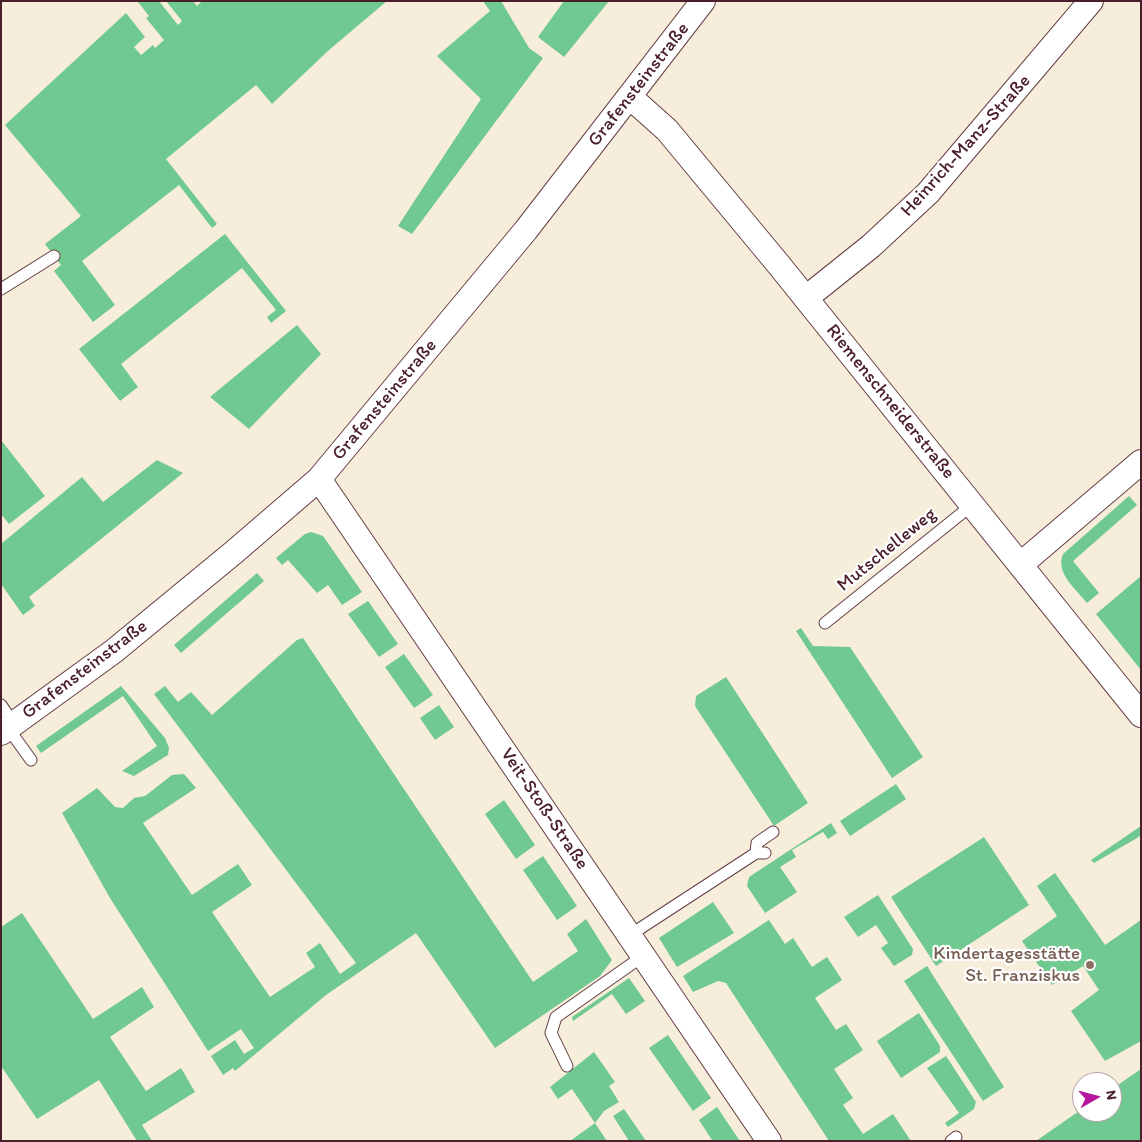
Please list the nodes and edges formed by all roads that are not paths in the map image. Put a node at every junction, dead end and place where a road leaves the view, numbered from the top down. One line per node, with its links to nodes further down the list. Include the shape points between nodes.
1 (703, 1): 3 (street, Grafensteinstraße)
2 (1091, 1): 6 (street, Heinrich-Manz-Straße, via 928,194 871,246)
3 (630, 98): 6 (street, Riemenschneiderstraße, via 667,130); 8 (street, Grafensteinstraße, via 520,238)
4 (54, 256): 5 (lane)
5 (1, 289)
6 (806, 298): 9 (street, Riemenschneiderstraße)
7 (1141, 462): 10 (street)
8 (318, 479): 13 (street, Grafensteinstraße, via 114,651); 16 (street, Veit-Stoß-Straße)
9 (972, 505): 10 (street, Riemenschneiderstraße); 11 (lane, Mutschelleweg)
10 (1020, 565): 12 (street, Riemenschneiderstraße)
11 (825, 623)
12 (1141, 715)
13 (6, 722): 14 (lane)
14 (31, 760)
15 (773, 832): 16 (lane, via 757,843 760,853)
16 (630, 935): 17 (street, Veit-Stoß-Straße)
17 (643, 956): 18 (lane, via 556,1017 551,1033); 19 (street, Veit-Stoß-Straße)
18 (567, 1066)
19 (769, 1141)

